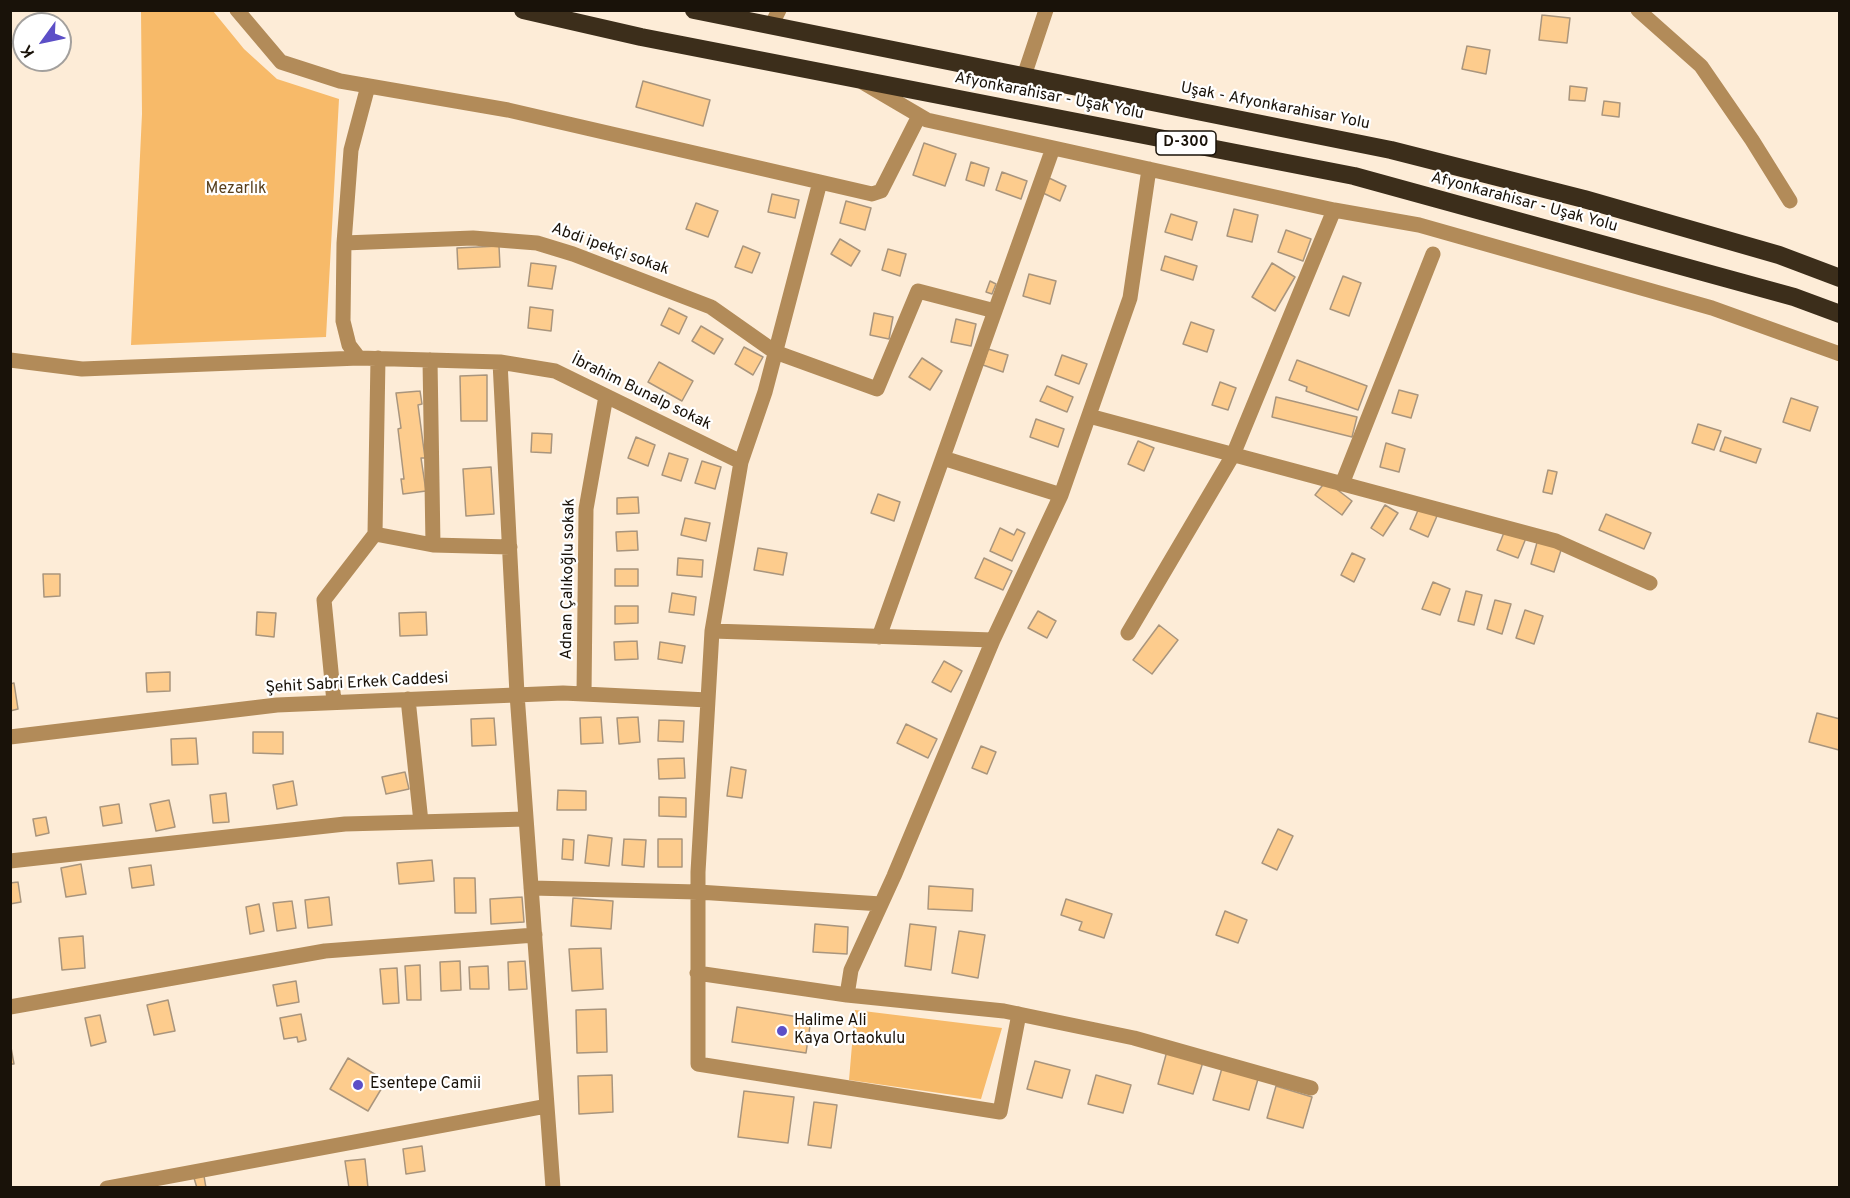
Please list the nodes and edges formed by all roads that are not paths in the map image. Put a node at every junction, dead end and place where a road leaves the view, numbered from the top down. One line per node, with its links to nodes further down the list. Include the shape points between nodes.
1 (237, 10): 9 (street, via 281,63)
2 (523, 10): 8 (highway, Afyonkarahisar - Uşak Yolu / D-300)
3 (694, 10): 6 (highway, Uşak - Afyonkarahisar Yolu / D-300)
4 (1046, 10): 7 (street)
5 (1638, 10): 14 (street, via 1701,66)
6 (775, 18): 7 (highway, Uşak - Afyonkarahisar Yolu / D-300)
7 (1024, 76): 18 (highway, Uşak - Afyonkarahisar Yolu / D-300, via 1391,150 1584,199 1779,255)
8 (859, 80): 10 (street); 20 (highway, Afyonkarahisar - Uşak Yolu / D-300, via 1354,176 1794,297)
9 (368, 86): 13 (street, via 508,110); 16 (street, via 351,150)
10 (919, 116): 11 (street); 13 (street, via 881,191 872,194)
11 (1053, 148): 12 (street); 19 (street)
12 (1149, 169): 15 (street); 29 (street, via 1130,298)
13 (820, 182): 21 (street)
14 (1790, 201)
15 (1334, 210): 22 (street, via 1419,225 1712,308); 30 (street)
16 (344, 243): 21 (street, Abdi ipekçi sokak, via 473,238 537,243 711,307); 23 (street, via 343,321 349,345)
17 (1434, 254): 33 (street)
18 (1839, 278)
19 (995, 311): 21 (street, Abdi ipekçi sokak, via 918,291 877,389); 31 (street)
20 (1839, 315)
21 (775, 352): 32 (street)
22 (1839, 354)
23 (359, 358): 24 (street, İbrahim Bunalp sokak); 25 (street, İbrahim Bunalp sokak, via 82,369)
24 (378, 358): 26 (street, İbrahim Bunalp sokak); 35 (street)
25 (10, 360)
26 (430, 360): 27 (street, İbrahim Bunalp sokak); 36 (street)
27 (500, 362): 28 (street, İbrahim Bunalp sokak, via 555,371); 37 (street)
28 (606, 396): 32 (street, İbrahim Bunalp sokak); 44 (street, Adnan Çalıkoğlu sokak, via 586,509)
29 (1089, 417): 30 (street); 34 (street)
30 (1233, 454): 33 (street); 40 (street)
31 (943, 458): 34 (street); 41 (street)
32 (741, 462): 39 (street)
33 (1342, 484): 38 (street, via 1556,541)
34 (1061, 495): 42 (street)
35 (375, 534): 36 (street); 47 (street, via 324,600)
36 (433, 545): 37 (street)
37 (510, 547): 43 (street)
38 (1650, 584)
39 (712, 631): 41 (street); 46 (street)
40 (1128, 633)
41 (879, 637): 42 (street)
42 (993, 640): 54 (street)
43 (517, 694): 44 (street, Şehit Sabri Erkek Caddesi); 45 (street, Şehit Sabri Erkek Caddesi); 49 (street)
44 (584, 694): 46 (street, Şehit Sabri Erkek Caddesi)
45 (408, 699): 47 (street, Şehit Sabri Erkek Caddesi); 50 (street)
46 (708, 699): 53 (street)
47 (334, 702): 48 (street, Şehit Sabri Erkek Caddesi, via 277,705)
48 (10, 737)
49 (526, 819): 50 (street); 52 (street)
50 (421, 822): 51 (street, via 345,824)
51 (10, 861)
52 (531, 888): 53 (street); 55 (street)
53 (698, 892): 54 (street); 56 (street)
54 (881, 904): 57 (street, via 851,970)
55 (535, 935): 58 (street, via 325,951); 61 (street)
56 (697, 974): 57 (street); 59 (street, via 698,1064 1000,1112)
57 (847, 995): 59 (street)
58 (10, 1007)
59 (1019, 1014): 60 (street, via 1134,1038)
60 (1311, 1088)
61 (547, 1106): 62 (street); 63 (street)
62 (107, 1188)
63 (553, 1188)

